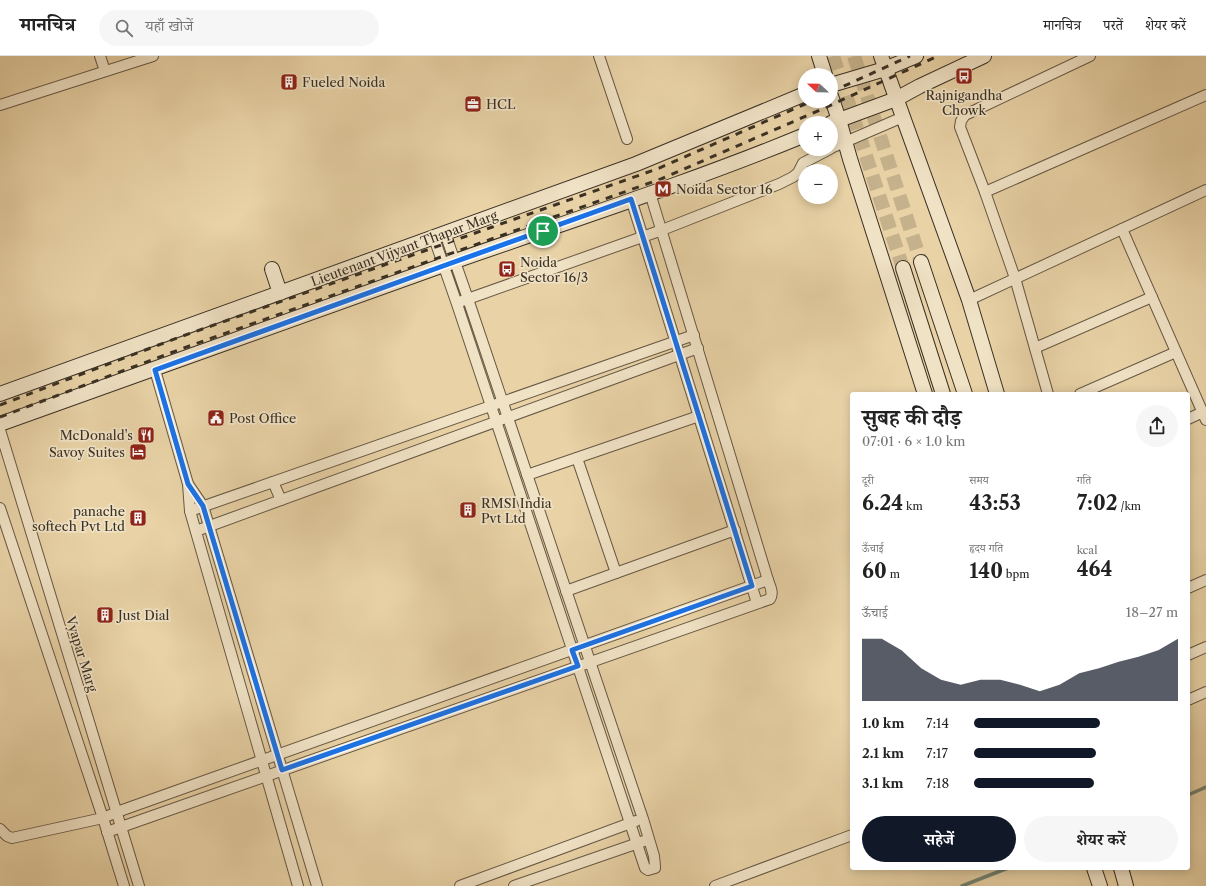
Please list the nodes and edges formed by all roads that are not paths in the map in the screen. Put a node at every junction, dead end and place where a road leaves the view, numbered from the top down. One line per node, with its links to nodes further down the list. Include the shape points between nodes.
1 (100, 56): 10 (street)
2 (152, 56): 10 (street)
3 (599, 56): 20 (street)
4 (819, 56): 9 (main road)
5 (916, 56): 8 (main road)
6 (984, 56): 14 (main road)
7 (1090, 56): 25 (street, via 965,115 960,127)
8 (883, 62): 11 (main road); 14 (main road)
9 (823, 68)
10 (105, 71): 15 (street)
11 (838, 82)
12 (1206, 95): 25 (street)
13 (798, 97): 30 (main road, Lieutenant Vijyant Thapar Marg, via 636,164)
14 (896, 99): 16 (main road); 17 (main road)
15 (0, 105)
16 (903, 117): 21 (street); 40 (main road)
17 (838, 121)
18 (838, 128): 21 (main road)
19 (798, 138): 26 (main road)
20 (627, 139)
21 (845, 142): 22 (street); 49 (main road)
22 (838, 145)
23 (816, 156): 29 (street, via 803,163 798,173 786,181)
24 (1206, 190): 28 (street)
25 (985, 192): 36 (street)
26 (650, 193): 27 (main road); 29 (street)
27 (631, 199): 31 (street); 33 (main road)
28 (1122, 229): 36 (street); 38 (street)
29 (662, 230): 31 (street); 42 (street)
30 (439, 236): 33 (street); 37 (main road, Lieutenant Vijyant Thapar Marg)
31 (644, 237): 39 (street); 43 (street)
32 (921, 262): 51 (main road)
33 (449, 264): 39 (street); 41 (street); 48 (main road)
34 (903, 268): 50 (main road)
35 (272, 269): 37 (main road)
36 (1015, 278): 40 (street); 45 (street)
37 (280, 293): 55 (main road, Lieutenant Vijyant Thapar Marg)
38 (1152, 297): 45 (street); 46 (street)
39 (468, 299): 41 (street); 56 (street)
40 (969, 300): 52 (main road)
41 (457, 304): 57 (street)
42 (694, 335): 43 (street); 44 (street)
43 (676, 341): 47 (street); 56 (street)
44 (698, 348): 47 (street); 79 (street)
45 (1035, 348): 53 (street)
46 (1176, 352): 54 (street); 59 (street)
47 (680, 355): 58 (street); 60 (street)
48 (155, 370): 63 (main road); 70 (street)
49 (924, 392)
50 (942, 392)
51 (964, 392)
52 (996, 392)
53 (1047, 392)
54 (1085, 392)
55 (0, 394)
56 (502, 402): 57 (street); 60 (street)
57 (491, 406): 62 (street); 65 (street)
58 (699, 416): 66 (street); 76 (street)
59 (1204, 416): 61 (street)
60 (508, 418): 62 (street); 68 (street)
61 (1190, 419)
62 (496, 422): 67 (street); 87 (street)
63 (0, 424)
64 (0, 430): 97 (street, Vyapar Marg)
65 (376, 445): 67 (street); 69 (street)
66 (577, 458): 68 (street); 78 (street)
67 (383, 463): 71 (street)
68 (527, 475): 83 (street)
69 (273, 482): 71 (street); 72 (street)
70 (188, 484): 72 (street); 74 (street)
71 (281, 500): 75 (street)
72 (203, 506): 74 (street); 75 (street)
73 (0, 508): 98 (street)
74 (190, 511): 77 (street)
75 (209, 526): 77 (street); 93 (street)
76 (735, 530): 78 (street); 81 (street)
77 (196, 531): 94 (street)
78 (616, 573): 83 (street)
79 (768, 580): 81 (street); 84 (street, via 771,597)
80 (1206, 580): 82 (street)
81 (752, 586): 84 (street); 85 (street)
82 (1190, 587)
83 (566, 591): 85 (street)
84 (757, 603): 89 (street)
85 (584, 646): 87 (street); 89 (street)
86 (1206, 647): 88 (street)
87 (572, 650): 90 (street); 93 (street)
88 (1190, 654)
89 (590, 662): 90 (street); 99 (street)
90 (578, 666): 95 (street); 100 (street)
91 (1206, 692): 92 (street)
92 (1190, 699)
93 (278, 755): 94 (street); 95 (street)
94 (262, 760): 96 (street); 97 (street)
95 (282, 770): 96 (street); 112 (street)
96 (266, 776): 101 (street); 111 (street)
97 (117, 812): 98 (street); 101 (street, Vyapar Marg)
98 (104, 818): 102 (street, via 12,838); 103 (street)
99 (643, 819): 100 (street); 105 (street)
100 (630, 823): 106 (street); 113 (street)
101 (121, 827): 103 (street); 110 (street, Vyapar Marg)
102 (0, 829)
103 (108, 832): 109 (street)
104 (850, 836): 115 (street)
105 (649, 839): 106 (street); 106 (street, via 655,865 653,869 645,868)
106 (637, 844): 114 (street)
107 (1095, 870): 116 (main road)
108 (1122, 870): 117 (main road)
109 (124, 886)
110 (139, 886)
111 (298, 886)
112 (317, 886)
113 (460, 886)
114 (514, 886)
115 (715, 886)
116 (1100, 886)
117 (1126, 886)

